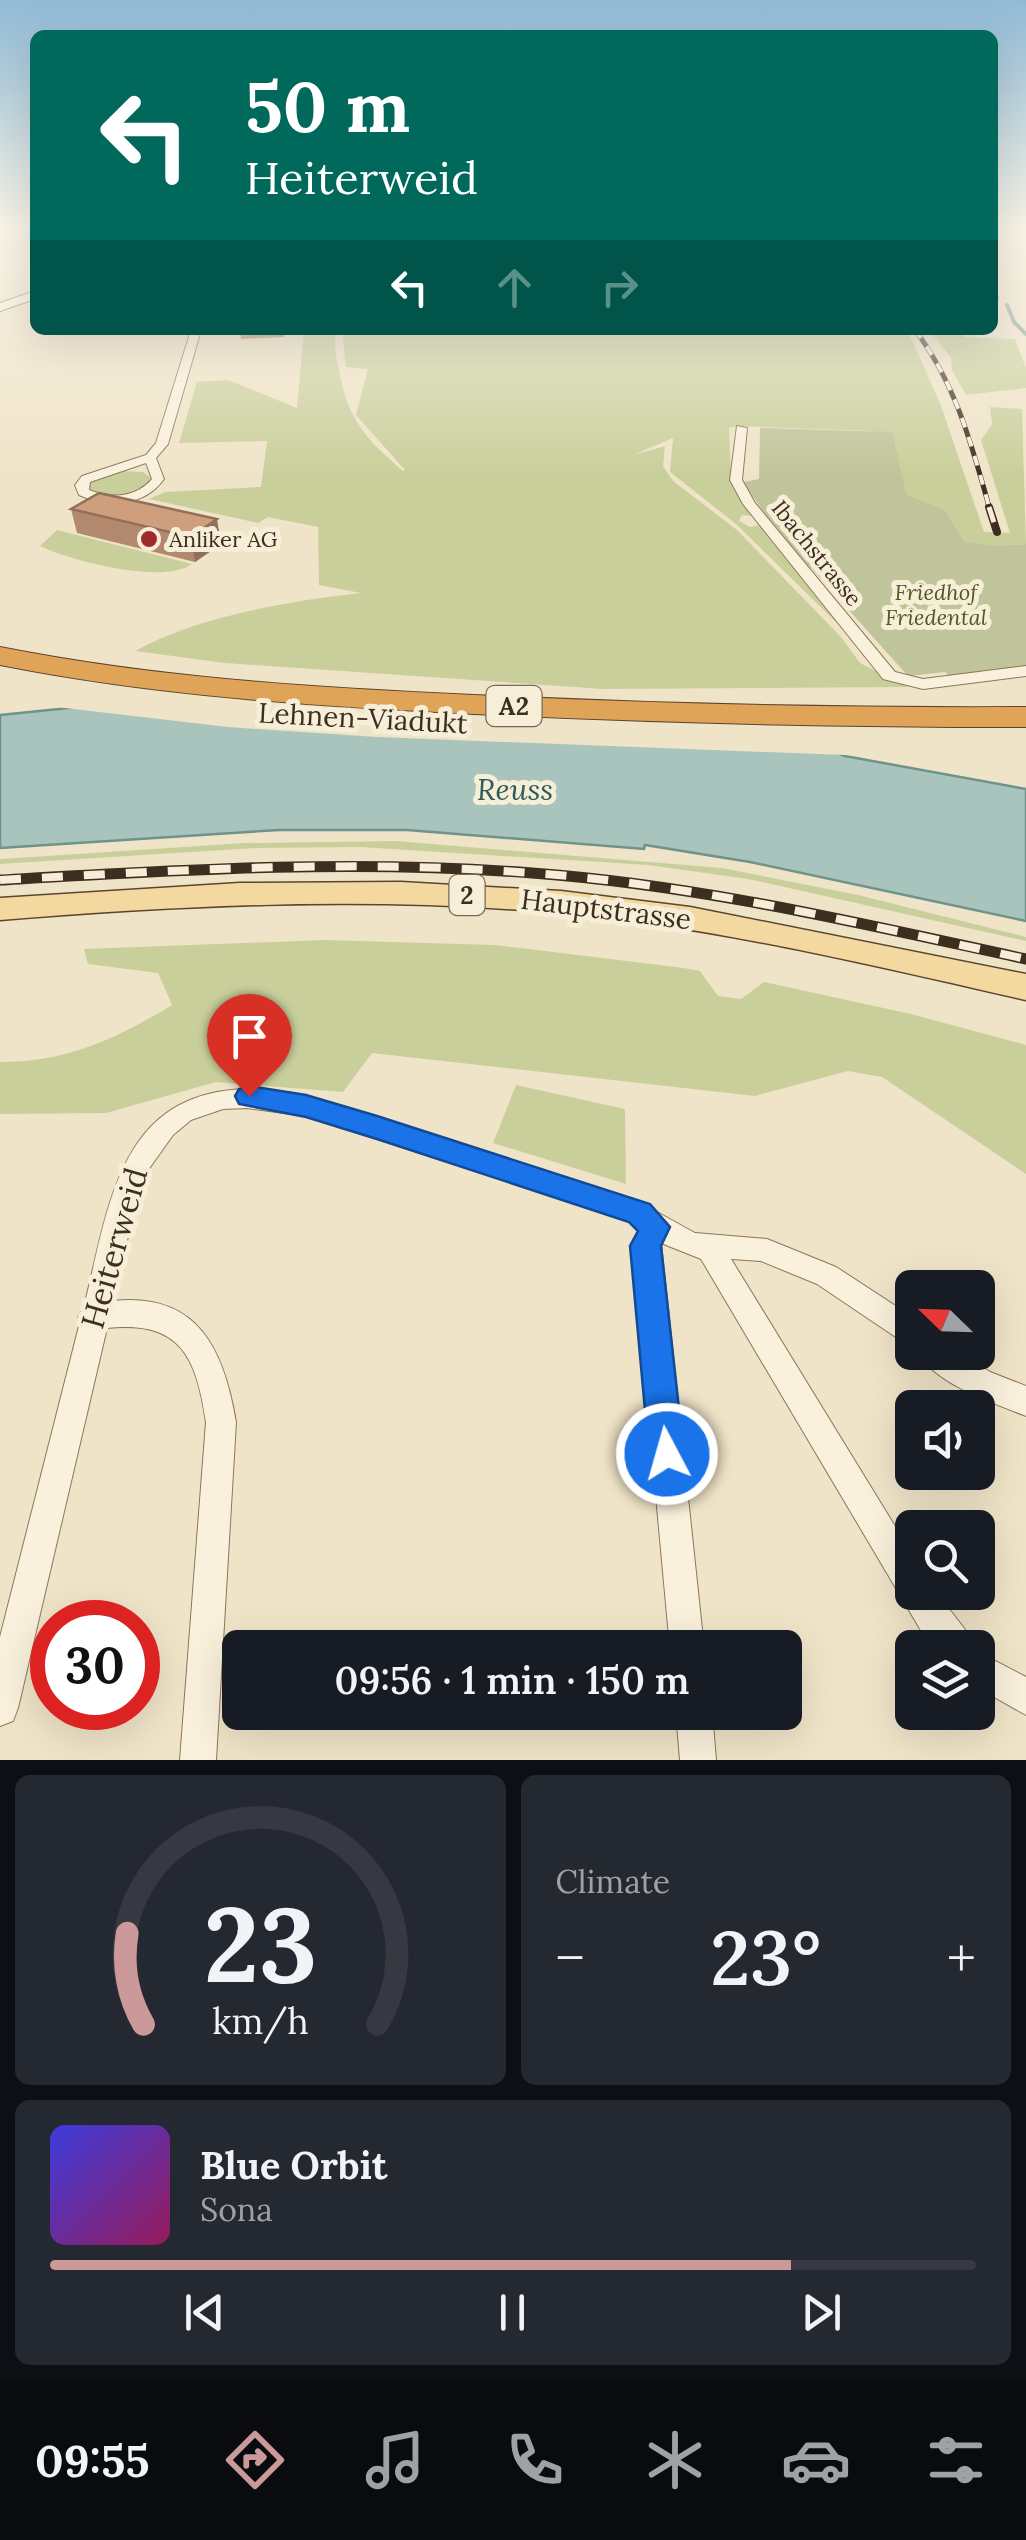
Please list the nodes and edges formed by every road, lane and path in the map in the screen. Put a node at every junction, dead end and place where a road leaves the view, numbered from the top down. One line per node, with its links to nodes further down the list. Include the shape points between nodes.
1 (195, 335): 3 (street, via 162,444)
2 (740, 428): 5 (street, Ibachstrasse, via 736,480 749,504 889,676 923,684)
3 (150, 458): 3 (street, via 95,474 80,485 82,492 114,499 148,491 158,478)
4 (1, 671): 6 (highway, A2, via 554,708); 7 (highway, Lehnen-Viadukt / A2, via 170,704 385,720)
5 (1026, 671)
6 (1026, 717)
7 (1026, 737)
8 (0, 910): 9 (main road, Hauptstrasse / 2, via 245,892 474,895 762,930)
9 (1026, 987)
10 (654, 1227): 11 (street, Heiterweid); 12 (street, Heiterweid, via 639,1213 306,1106 217,1098 179,1114 149,1141 129,1178); 17 (street, via 646,1246)
11 (710, 1249): 13 (street, Heiterweid, via 764,1250 844,1282); 16 (street)
12 (92, 1317): 20 (street, Heiterweid); 22 (street, via 128,1310 161,1315 188,1333 217,1388 221,1422)
13 (895, 1322)
14 (960, 1370): 15 (street)
15 (1026, 1401)
16 (895, 1556)
17 (685, 1630)
18 (995, 1679): 19 (street)
19 (1026, 1697)
20 (0, 1708)
21 (696, 1730): 23 (street)
22 (198, 1760)
23 (698, 1760)

